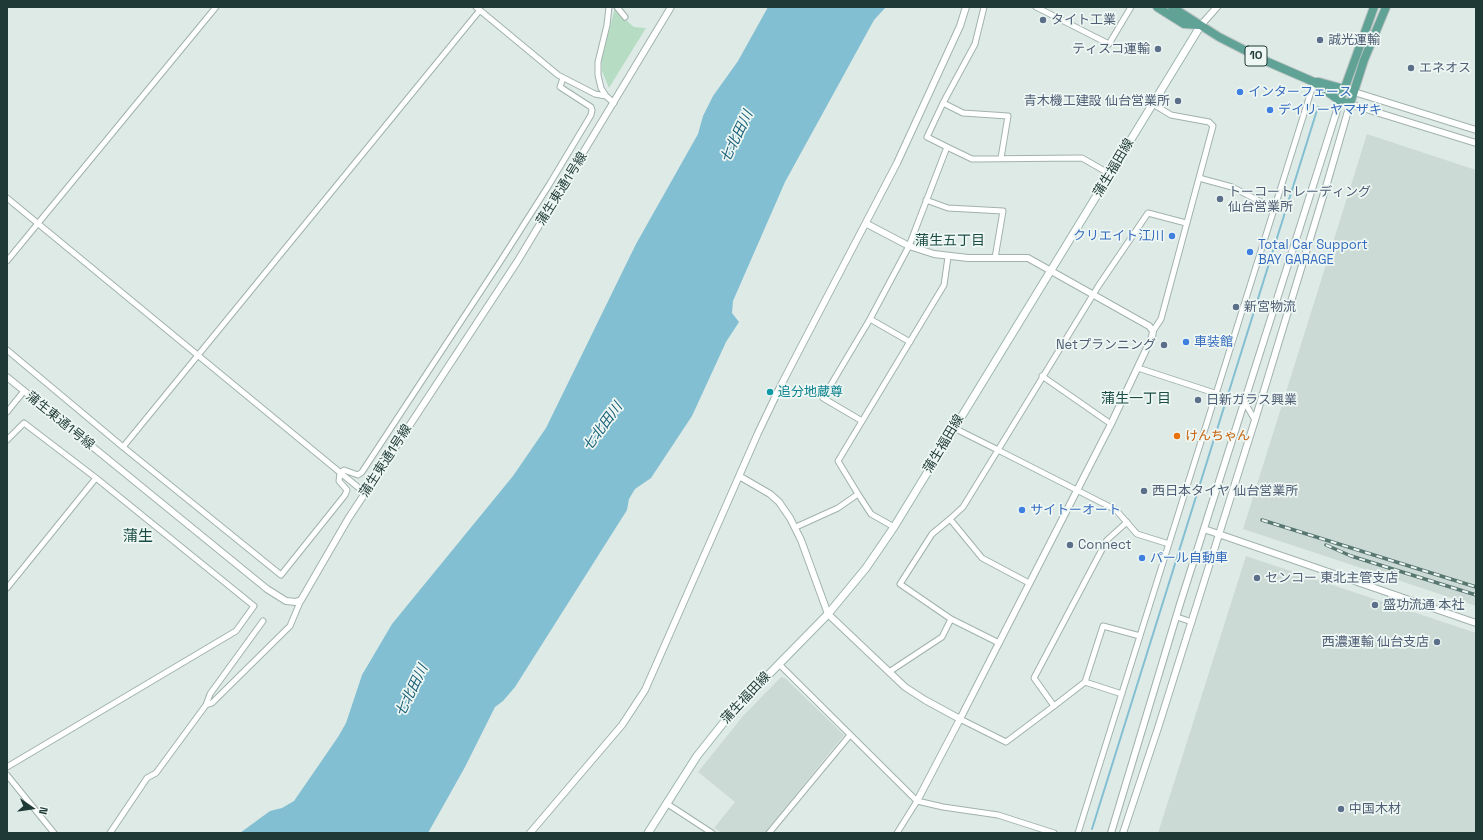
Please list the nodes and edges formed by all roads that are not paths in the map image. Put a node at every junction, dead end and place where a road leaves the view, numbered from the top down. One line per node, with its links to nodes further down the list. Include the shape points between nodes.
1 (216, 7): 38 (street)
2 (609, 7): 22 (street, via 598,62 598,75)
3 (617, 7): 15 (street)
4 (671, 7): 24 (street, 蒲生東通1号線)
5 (966, 7): 39 (street, via 951,46)
6 (984, 7): 25 (street, via 975,44)
7 (1036, 7): 8 (street, via 1109,44)
8 (1131, 7)
9 (1157, 7): 16 (main road, 10, via 1184,24)
10 (1172, 7): 16 (main road, 10)
11 (1217, 7): 16 (street)
12 (1374, 7): 19 (main road)
13 (1386, 7): 21 (main road)
14 (478, 9): 17 (street); 50 (street)
15 (625, 17)
16 (1201, 25): 18 (main road, 10, via 1268,62); 26 (main road, 蒲生福田線)
17 (563, 78): 22 (street, via 595,94); 65 (street, via 560,87 591,107 591,115 504,256 362,472 358,475 344,470)
18 (1316, 83): 20 (main road, 10); 36 (street)
19 (1344, 88): 20 (main road, 10); 21 (main road, 10); 23 (main road)
20 (1330, 89): 23 (main road, 10)
21 (1354, 92): 27 (main road); 28 (street)
22 (606, 96): 24 (street)
23 (1340, 101): 27 (main road, 10); 56 (street)
24 (614, 103): 69 (street, 蒲生東通1号線, via 517,262)
25 (943, 103): 30 (street, via 927,137); 31 (street, via 964,113 1008,116)
26 (1153, 104): 32 (main road, 蒲生福田線); 33 (street, via 1171,114 1212,123)
27 (1350, 104): 29 (street); 58 (street)
28 (1476, 130)
29 (1476, 143)
30 (947, 147): 31 (street, via 972,159); 35 (street)
31 (1001, 158): 32 (street, via 1082,158)
32 (1110, 174): 44 (main road, 蒲生福田線)
33 (1199, 178): 36 (street, via 1232,187); 37 (street)
34 (7, 198): 38 (street)
35 (926, 200): 40 (street); 42 (street, via 948,208 1004,211)
36 (1273, 208): 55 (street)
37 (1186, 223): 45 (street, via 1148,213); 47 (street, via 1161,319)
38 (38, 224): 43 (street); 50 (street)
39 (867, 224): 40 (street); 66 (street, via 780,387)
40 (909, 246): 41 (street); 46 (street)
41 (948, 257): 42 (street); 48 (street, via 944,285)
42 (995, 258): 44 (street, via 1028,258)
43 (7, 261)
44 (1051, 271): 45 (street); 61 (main road, 蒲生福田線)
45 (1094, 294): 47 (street, via 1149,326); 52 (street)
46 (870, 319): 48 (street); 59 (street, via 824,398)
47 (1153, 331): 51 (street)
48 (910, 342): 59 (street)
49 (7, 350): 63 (street)
50 (198, 355): 63 (street); 65 (street)
51 (1138, 368): 55 (street); 60 (street)
52 (1042, 376): 60 (street); 64 (street)
53 (7, 377): 54 (street, 蒲生東通1号線)
54 (24, 391): 57 (street); 80 (street, 蒲生東通1号線, via 267,590 286,601)
55 (1218, 394): 56 (street); 77 (street)
56 (1245, 403): 58 (street); 75 (street)
57 (7, 412)
58 (1254, 420): 76 (street)
59 (862, 421): 70 (street, via 838,461)
60 (1111, 424): 68 (street)
61 (954, 428): 64 (street); 74 (main road, 蒲生福田線)
62 (7, 440): 67 (street, via 24,423)
63 (123, 447): 65 (street, via 281,575 345,495 347,490 339,482)
64 (998, 450): 68 (street); 71 (street, via 963,507)
65 (340, 473): 69 (street)
66 (739, 476): 73 (street, via 770,494); 104 (street, via 645,690 622,725)
67 (96, 478): 79 (street); 97 (street, via 254,606 236,631)
68 (1077, 490): 72 (street, via 1116,510); 78 (street)
69 (365, 493): 80 (street, 蒲生東通1号線)
70 (858, 494): 73 (street, via 838,508); 74 (street, via 871,514)
71 (950, 519): 78 (street, via 982,558); 83 (street, via 932,534 900,584)
72 (1127, 522): 77 (street, via 1137,534); 94 (street, via 1107,540 1034,678)
73 (796, 527): 81 (street)
74 (894, 527): 81 (main road, 蒲生福田線, via 866,568)
75 (1204, 529): 76 (street); 82 (street)
76 (1218, 534): 85 (street); 86 (street)
77 (1169, 544): 87 (street)
78 (1029, 583): 88 (street)
79 (7, 588)
80 (301, 600): 93 (street, via 290,626)
81 (828, 614): 89 (main road, 蒲生福田線); 90 (street)
82 (1176, 617): 85 (street); 101 (street)
83 (951, 619): 88 (street); 90 (street, via 942,637)
84 (263, 622): 93 (street, via 210,694)
85 (1192, 622): 111 (street)
86 (1476, 623)
87 (1140, 636): 91 (street, via 1103,626); 92 (street)
88 (999, 642): 95 (street)
89 (779, 664): 96 (street); 100 (main road, 蒲生福田線, via 732,712 697,756)
90 (888, 672): 95 (street, via 925,700)
91 (1085, 682): 92 (street); 94 (street)
92 (1122, 694): 110 (street)
93 (206, 705): 103 (street, via 156,773 148,778)
94 (1054, 706): 95 (street, via 1006,742)
95 (960, 719): 99 (street)
96 (850, 735): 99 (street); 107 (street)
97 (7, 767)
98 (8, 777): 102 (street)
99 (917, 801): 108 (street); 109 (street, via 998,815)
100 (666, 803): 105 (main road, 蒲生福田線); 106 (street)
101 (1114, 832)
102 (54, 833)
103 (110, 833)
104 (530, 833)
105 (648, 833)
106 (712, 833)
107 (769, 833)
108 (897, 833)
109 (1054, 833)
110 (1078, 833)
111 (1123, 833)

